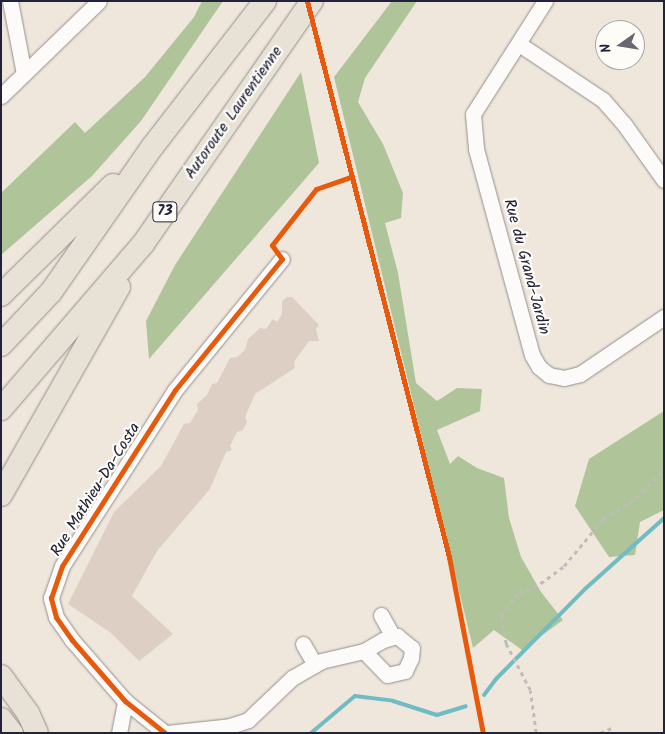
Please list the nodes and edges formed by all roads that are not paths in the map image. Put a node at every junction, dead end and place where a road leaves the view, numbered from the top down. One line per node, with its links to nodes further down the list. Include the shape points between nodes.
1 (10, 1): 7 (street)
2 (99, 1): 7 (street)
3 (265, 1): 9 (highway)
4 (312, 1): 11 (highway, Autoroute Laurentienne / 73)
5 (545, 1): 6 (street, Rue du Grand-Jardin)
6 (519, 44): 10 (street, via 603,100); 14 (street, Rue du Grand-Jardin, via 480,100 473,114 473,130 532,355 539,367 550,375 564,378 580,374)
7 (24, 74): 8 (street)
8 (1, 96)
9 (153, 146): 13 (highway); 15 (highway, via 51,292)
10 (664, 180)
11 (143, 244): 16 (highway, Autoroute Laurentienne / 73); 17 (highway)
12 (282, 259): 24 (street, Rue Mathieu-Da-Costa, via 175,390 62,566 51,598 56,618)
13 (1, 295)
14 (664, 317)
15 (1, 345)
16 (1, 409)
17 (1, 495)
18 (381, 615): 19 (street)
19 (393, 637): 21 (street); 21 (street, via 397,636 412,648 405,670 387,675)
20 (303, 644): 22 (street)
21 (364, 651): 22 (street)
22 (315, 665): 29 (street, via 292,678 248,720 230,726)
23 (1, 676): 27 (highway, via 28,713)
24 (126, 702): 28 (street); 29 (street, Rue Mathieu-Da-Costa)
25 (1, 719): 26 (highway)
26 (12, 733)
27 (36, 733)
28 (119, 733)
29 (166, 733)

